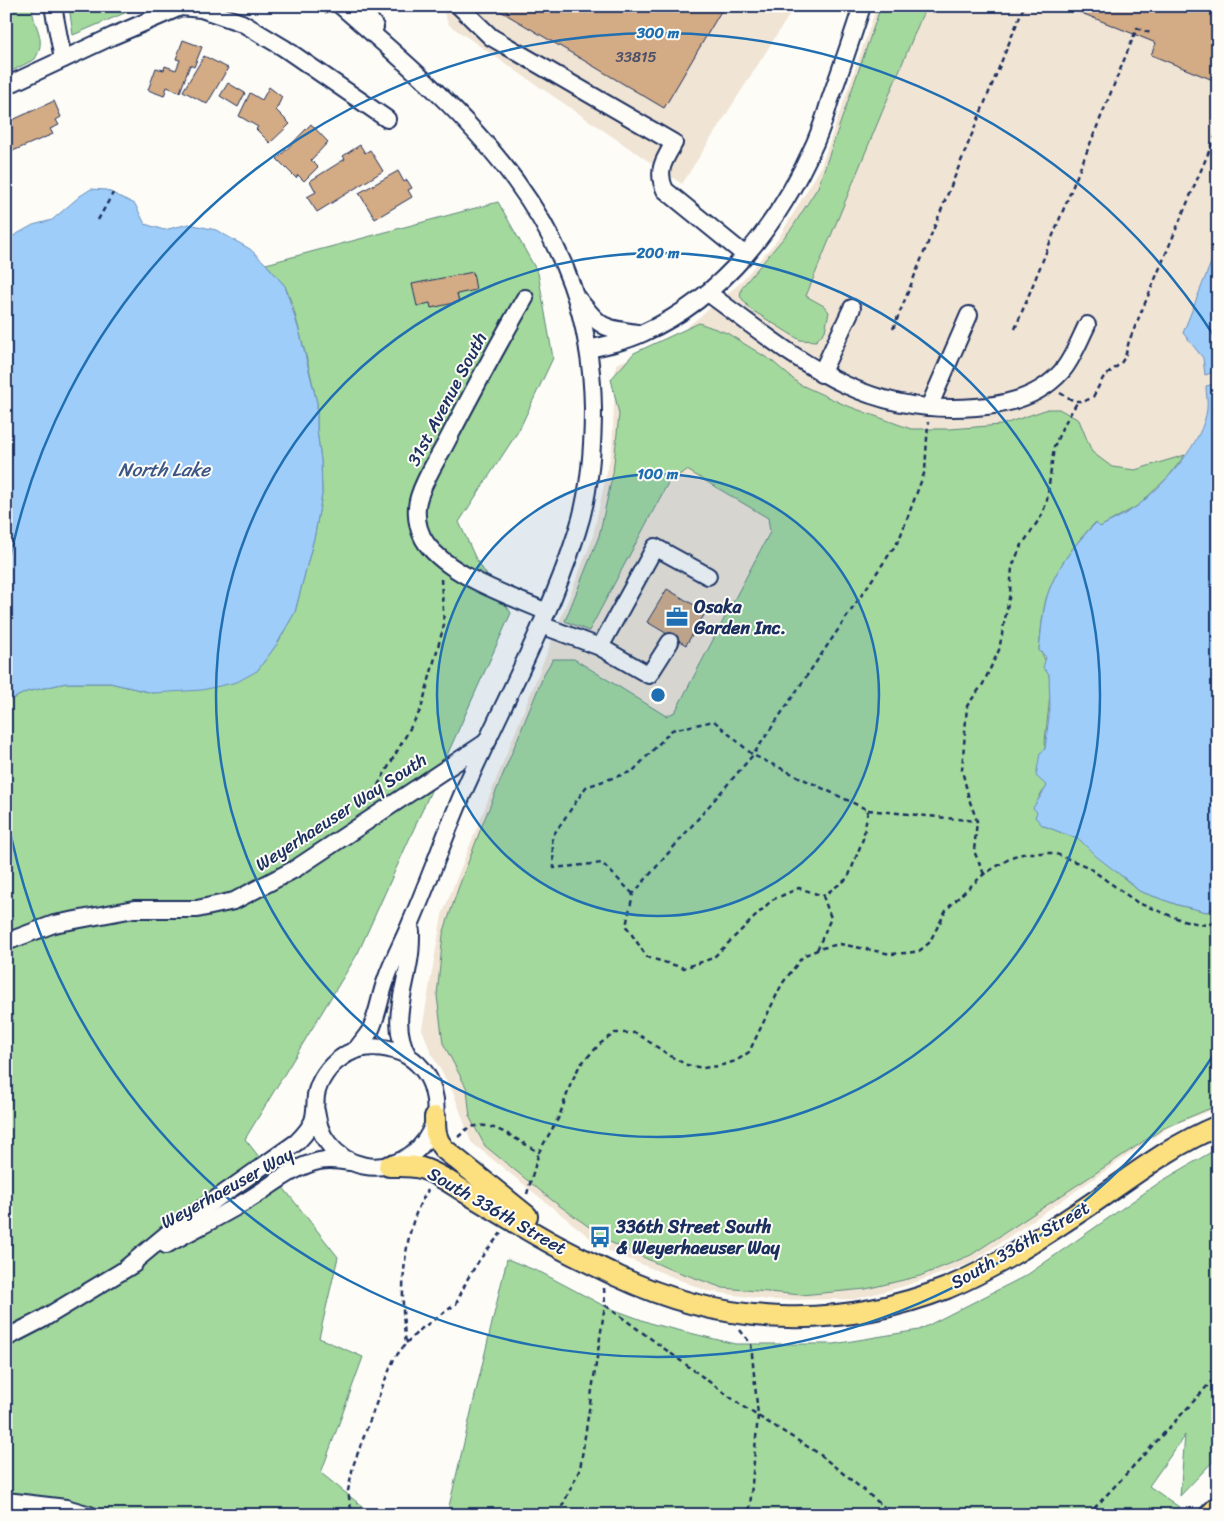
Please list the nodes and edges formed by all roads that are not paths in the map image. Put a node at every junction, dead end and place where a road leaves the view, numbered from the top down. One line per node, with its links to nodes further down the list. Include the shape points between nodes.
1 (53, 6): 8 (street)
2 (342, 6): 7 (street)
3 (361, 6): 7 (street)
4 (459, 6): 11 (street, via 491,37 674,144 660,173 665,190)
5 (862, 6): 11 (street, via 816,141 776,217)
6 (182, 7): 8 (street); 10 (street, via 200,9 242,23)
7 (389, 48): 12 (street, via 464,118 505,164 539,215)
8 (63, 59): 9 (street)
9 (6, 86)
10 (387, 119)
11 (745, 255): 13 (street)
12 (573, 292): 18 (street, via 604,327); 19 (street)
13 (708, 293): 18 (street); 20 (street)
14 (525, 298): 23 (street, 31st Avenue South, via 426,481 417,506 417,524 425,542 440,559)
15 (852, 308): 20 (street)
16 (970, 315): 21 (street)
17 (1088, 325): 21 (street, via 1063,370 1031,394 999,405 948,410)
18 (642, 334): 19 (street)
19 (588, 349): 23 (street, via 593,390 588,484 578,529)
20 (821, 374): 21 (street, via 855,390 896,403)
21 (928, 407)
22 (708, 576): 25 (street, via 655,547)
23 (544, 619): 25 (street); 26 (street)
24 (670, 642): 25 (street, via 649,675)
25 (600, 647)
26 (488, 741): 27 (street); 28 (street, Weyerhaeuser Way South, via 295,870 234,901 197,910 134,909 54,924)
27 (412, 922): 29 (street, via 386,979 374,1022); 30 (street, via 410,955 398,1024 402,1046)
28 (6, 942)
29 (356, 1050): 30 (street, via 374,1046 392,1048); 31 (street, via 330,1067 321,1080 316,1095)
30 (408, 1056): 32 (street, via 431,1082 436,1100)
31 (316, 1111): 34 (street, via 319,1128 327,1142); 36 (street, Weyerhaeuser Way, via 306,1134 297,1142 179,1225)
32 (435, 1117): 35 (street, via 430,1134 419,1148 406,1159); 37 (main road, South 336th Street, via 438,1142 456,1160 538,1226)
33 (1218, 1126): 37 (main road, South 336th Street, via 1170,1151 1025,1246 972,1276 916,1298 843,1314 774,1317 726,1312 688,1303 649,1291)
34 (354, 1163): 35 (street, via 371,1167); 36 (street, Weyerhaeuser Way, via 332,1159 303,1166)
35 (389, 1166): 37 (main road, South 336th Street, via 412,1166 436,1174 545,1240)
36 (125, 1269): 38 (street, Weyerhaeuser Way)
37 (602, 1269)
38 (6, 1338)
39 (6, 1501): 41 (street, via 66,1508)
40 (1218, 1508): 42 (highway)
41 (90, 1515)
42 (1211, 1515)

